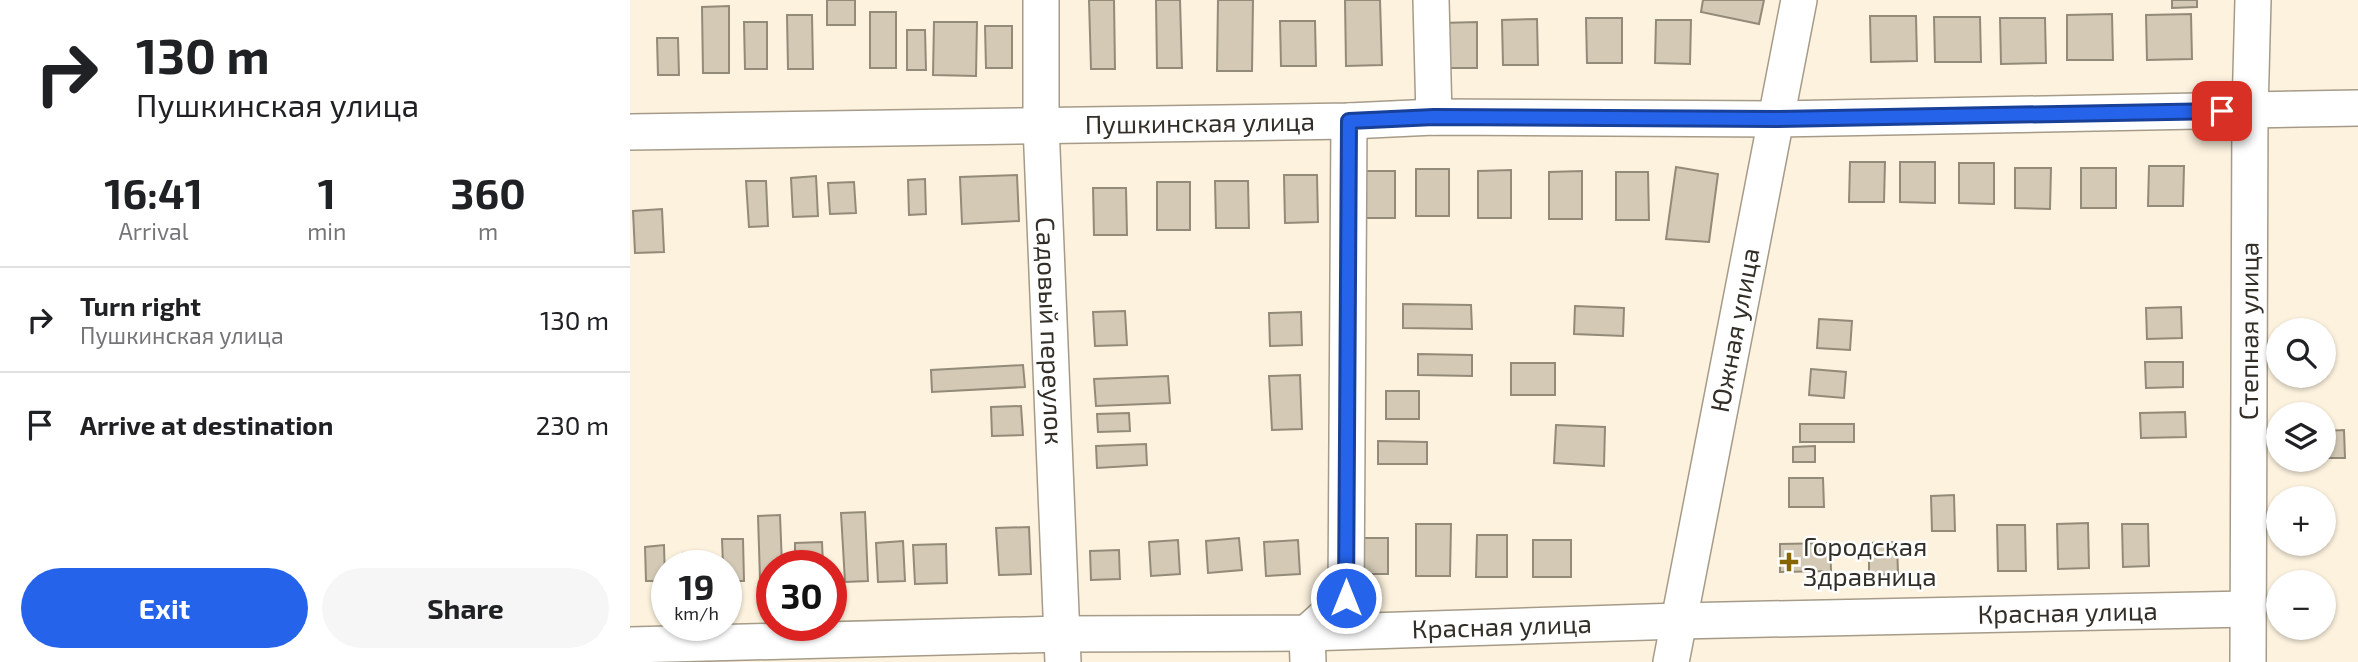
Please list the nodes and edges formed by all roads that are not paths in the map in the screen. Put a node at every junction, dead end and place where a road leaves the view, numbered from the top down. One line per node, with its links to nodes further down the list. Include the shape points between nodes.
1 (1041, 0): 10 (street, Садовый переулок)
2 (1431, 0): 7 (street)
3 (1799, 0): 8 (street, Южная улица)
4 (2253, 0): 6 (street, Степная улица)
5 (2358, 108): 6 (street, Пушкинская улица)
6 (2250, 111): 8 (street, Пушкинская улица); 12 (street, Степная улица)
7 (1434, 117): 8 (street, Пушкинская улица); 9 (street, Пушкинская улица)
8 (1776, 119): 13 (street, Южная улица)
9 (1349, 121): 10 (street, Пушкинская улица); 16 (street, via 1346,598)
10 (1041, 125): 11 (street, Пушкинская улица); 15 (street, Садовый переулок)
11 (630, 132)
12 (2248, 609): 13 (street, Красная улица); 18 (street, Степная улица)
13 (1679, 621): 16 (street, Красная улица); 17 (street, Южная улица)
14 (630, 645): 15 (street, Красная улица)
15 (1062, 648): 16 (street, Красная улица)
16 (1307, 648)
17 (1671, 662)
18 (2248, 662)

